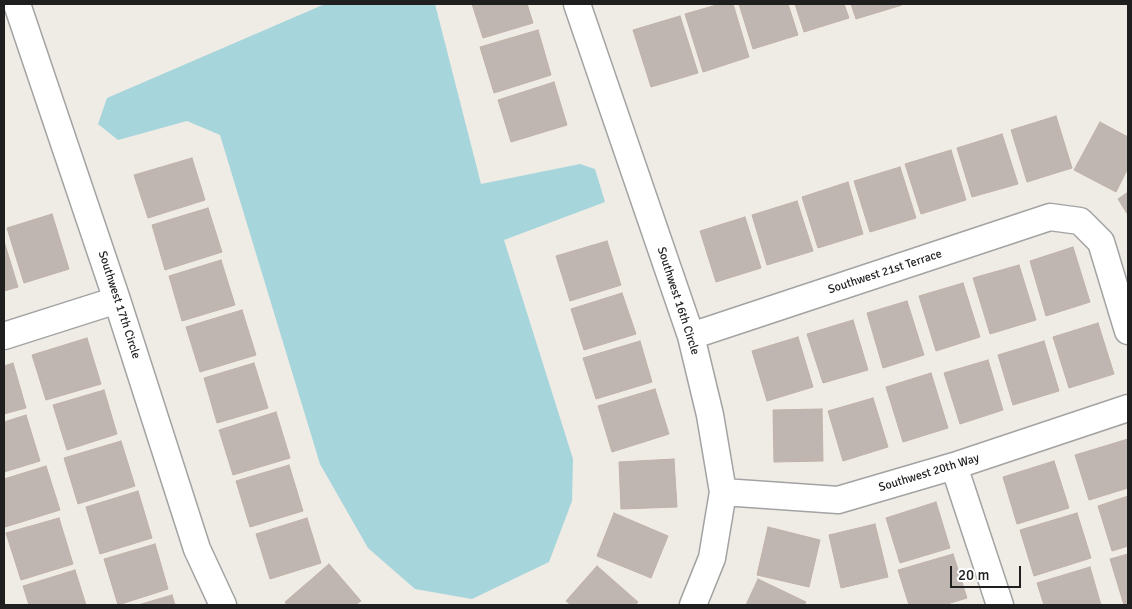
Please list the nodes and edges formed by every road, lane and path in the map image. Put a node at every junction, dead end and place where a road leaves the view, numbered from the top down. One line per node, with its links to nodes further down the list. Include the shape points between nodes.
1 (17, 4): 3 (street, Southwest 17th Circle)
2 (583, 5): 6 (street, Southwest 16th Circle)
3 (117, 300): 5 (street); 10 (street, Southwest 17th Circle, via 197,549)
4 (1128, 331): 6 (street, Southwest 21st Terrace, via 1101,242 1080,221 1050,217)
5 (4, 336)
6 (691, 336): 9 (street, Southwest 16th Circle, via 710,414)
7 (1128, 408): 8 (street, Southwest 20th Way)
8 (954, 466): 9 (street, Southwest 20th Way, via 838,500); 12 (street)
9 (723, 492): 11 (street, Southwest 16th Circle, via 712,558)
10 (223, 605)
11 (693, 605)
12 (1000, 605)

